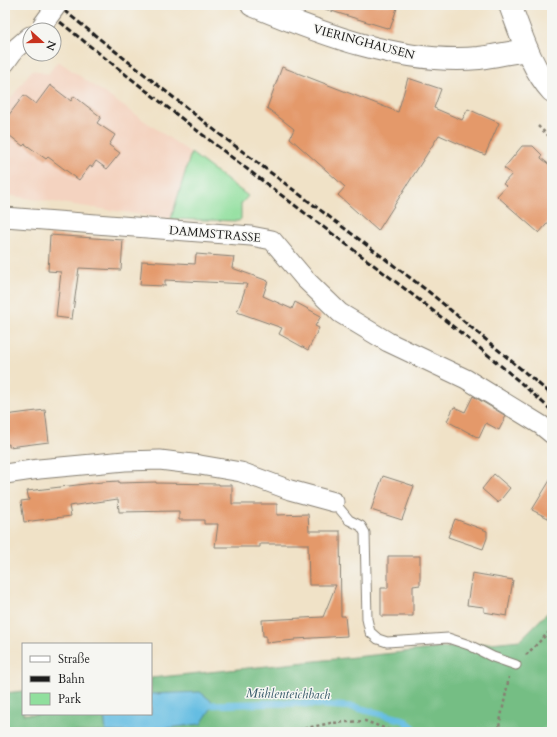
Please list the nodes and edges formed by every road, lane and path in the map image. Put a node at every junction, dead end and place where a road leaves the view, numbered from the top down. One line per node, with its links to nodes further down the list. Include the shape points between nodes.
1 (57, 5): 4 (street, bridge)
2 (252, 5): 6 (main road, VIERINGHAUSEN, via 301,25 403,55 479,58)
3 (510, 5): 6 (main road)
4 (43, 22)
5 (22, 43): 7 (street)
6 (527, 50): 8 (main road, via 544,83)
7 (5, 64)
8 (552, 91)
9 (538, 126): 10 (path)
10 (552, 139)
11 (5, 217): 12 (street, DAMMSTRASSE, via 251,236 272,240 305,279 340,313 388,342 466,379)
12 (552, 434)
13 (5, 474): 14 (street, via 160,460 241,472 290,490)
14 (334, 502): 16 (lane, via 349,520 361,526 365,533 367,619 370,632 387,642 448,638)
15 (552, 628): 16 (path)
16 (516, 665): 19 (path, via 509,676)
17 (287, 732): 18 (path, via 331,723 365,721)
18 (395, 732)
19 (498, 732)

